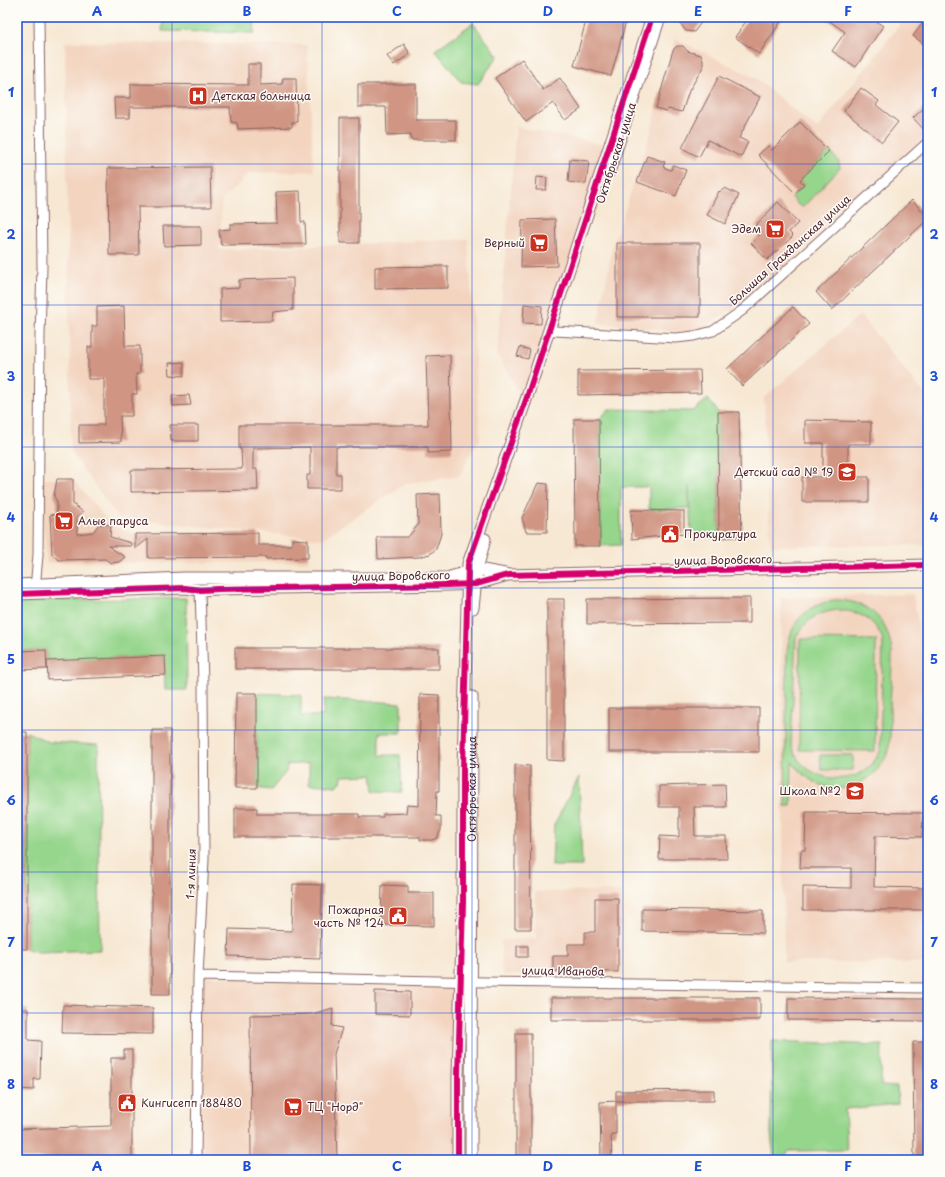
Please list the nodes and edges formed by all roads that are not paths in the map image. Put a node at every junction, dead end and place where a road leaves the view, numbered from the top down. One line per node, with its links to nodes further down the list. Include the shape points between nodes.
1 (39, 17): 11 (street, via 42,267 38,555)
2 (652, 17): 7 (street, via 528,397 468,564)
3 (660, 17): 5 (street, Октябрьская улица)
4 (928, 142): 5 (street, Большая Гражданская улица, via 743,310 713,331 676,338)
5 (555, 331): 7 (street, Октябрьская улица)
6 (928, 565): 8 (street, улица Воровского)
7 (472, 570): 8 (street); 9 (street, Октябрьская улица); 11 (street, via 447,578 184,578)
8 (508, 575): 9 (street, улица Воровского)
9 (472, 584): 12 (street, улица Воровского); 15 (street, Октябрьская улица)
10 (17, 585): 11 (street)
11 (35, 588): 12 (street, улица Воровского); 13 (street, улица Воровского)
12 (200, 590): 14 (street, 1-я линия, via 204,859)
13 (17, 594)
14 (198, 976): 15 (street, улица Иванова); 17 (street, 1-я линия)
15 (466, 981): 16 (street, улица Иванова); 18 (street, via 458,1075); 19 (street, Октябрьская улица)
16 (928, 988)
17 (196, 1160)
18 (458, 1160)
19 (471, 1160)

